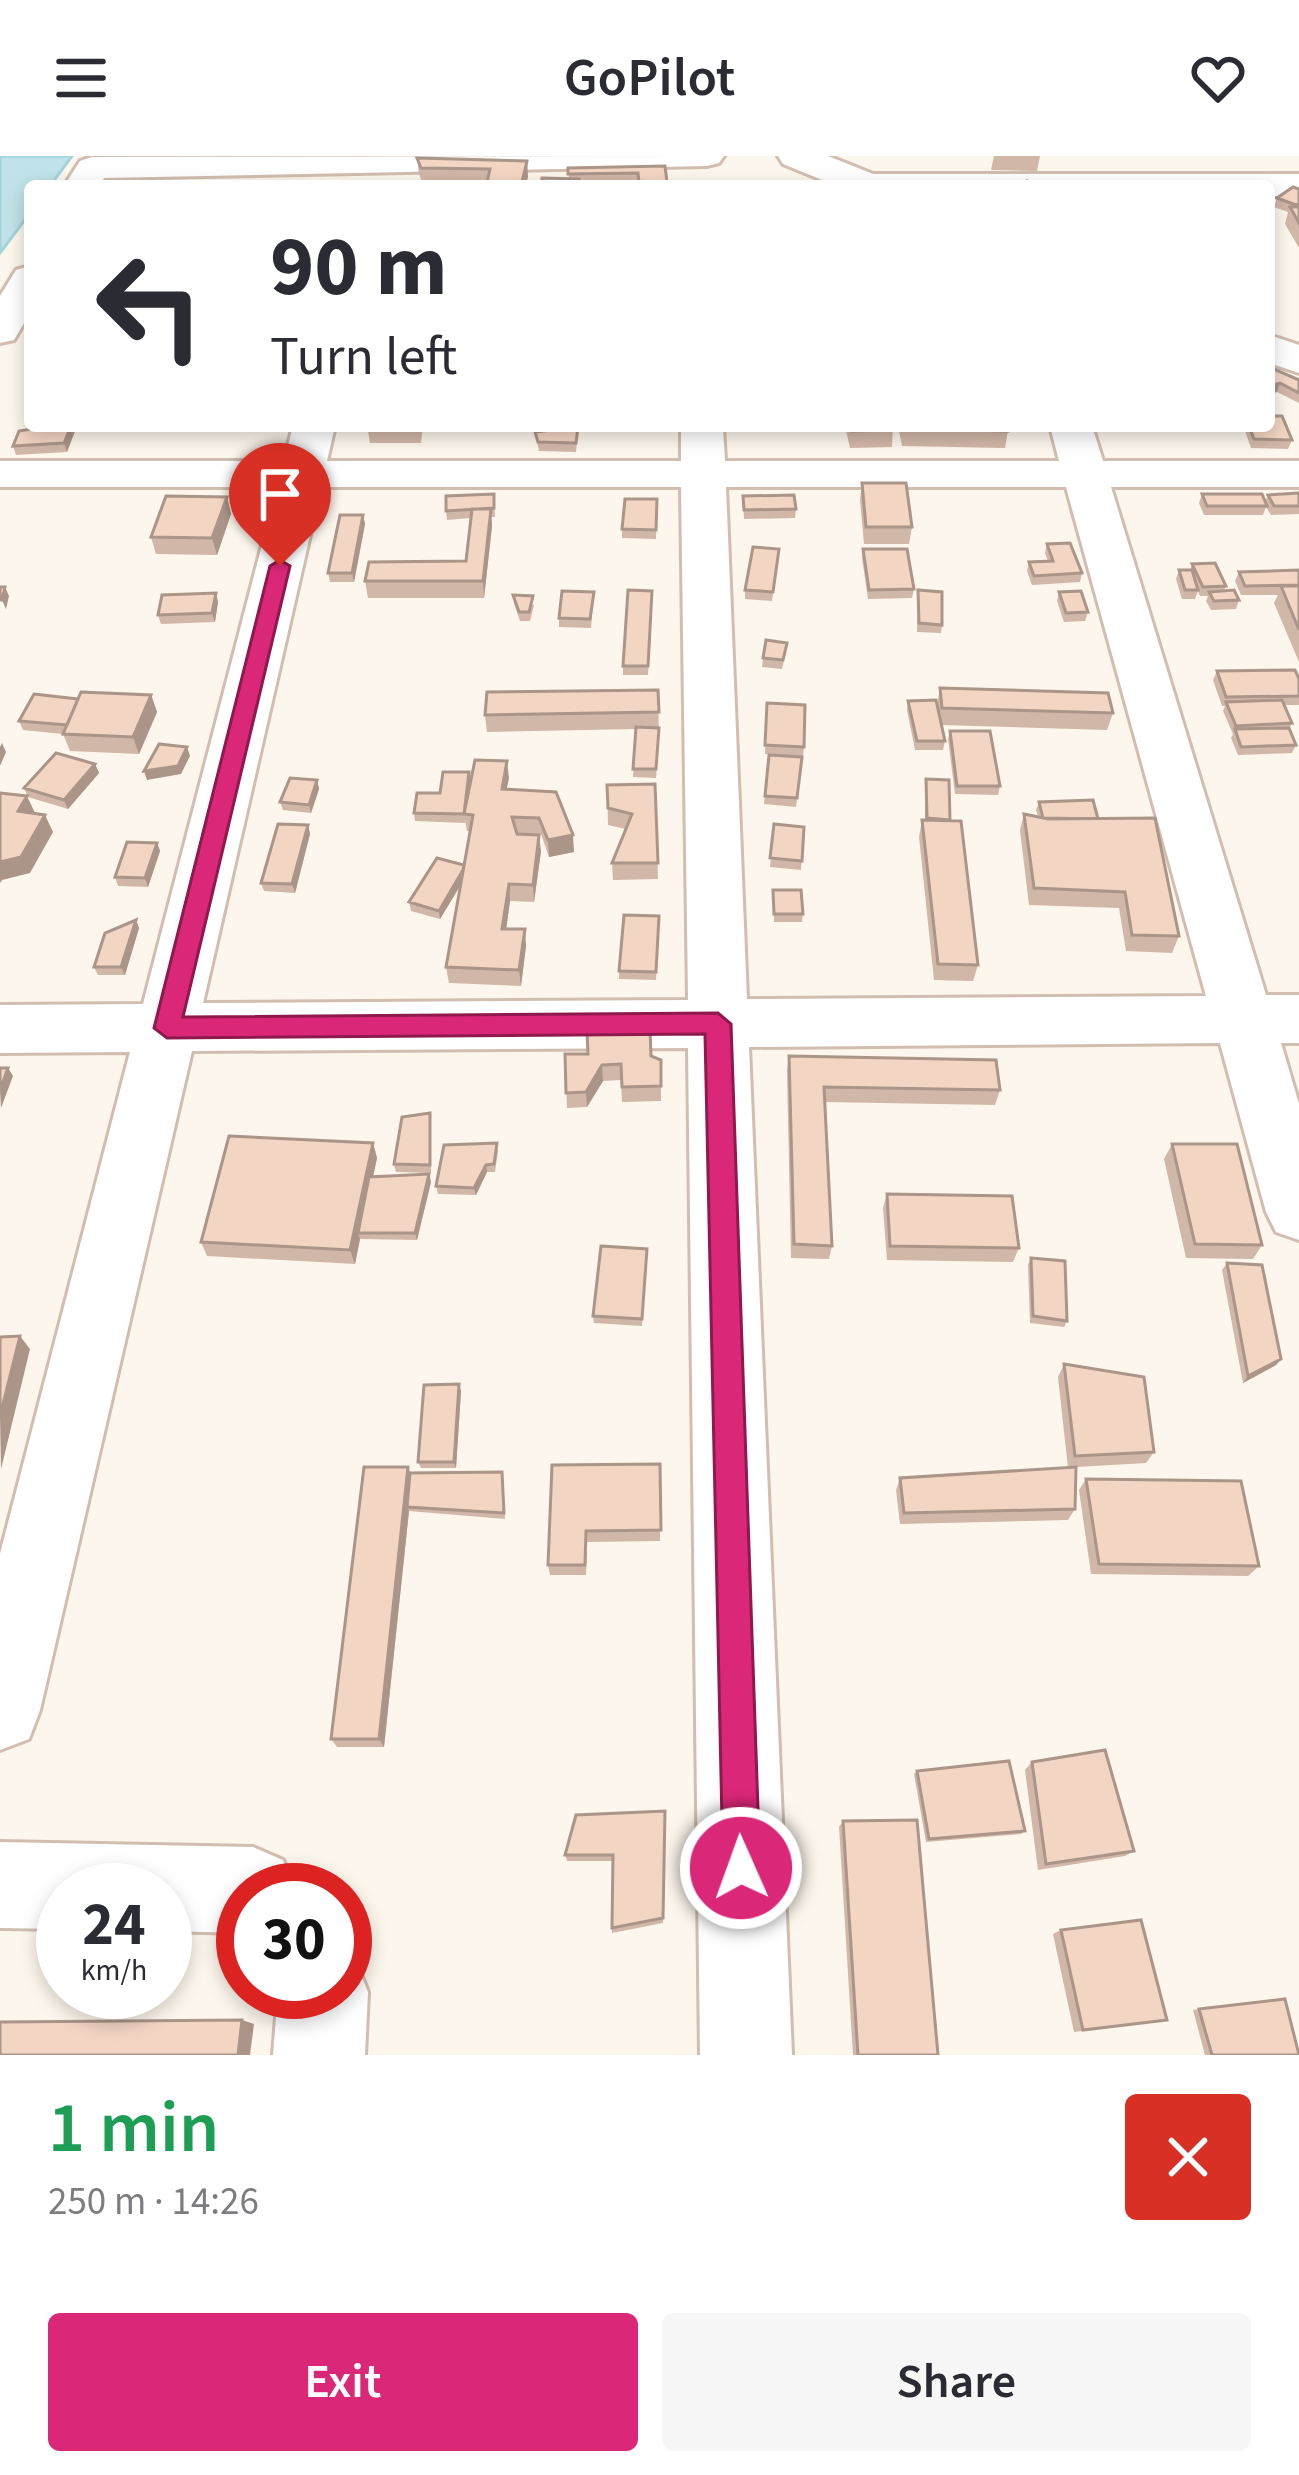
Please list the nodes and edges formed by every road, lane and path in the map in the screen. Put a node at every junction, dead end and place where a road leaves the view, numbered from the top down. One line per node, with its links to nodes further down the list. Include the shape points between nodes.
1 (701, 156): 3 (street)
2 (796, 156): 5 (street)
3 (377, 168): 4 (street, via 92,168)
4 (85, 180)
5 (856, 180)
6 (24, 289): 7 (street)
7 (0, 331)
8 (308, 450): 9 (street); 11 (street); 15 (street)
9 (702, 450): 10 (street); 14 (street)
10 (1078, 450): 12 (street); 13 (street)
11 (0, 474)
12 (1299, 474)
13 (1271, 1019): 14 (street); 17 (street)
14 (718, 1024): 15 (street); 23 (street)
15 (167, 1028): 16 (street); 18 (street)
16 (0, 1029)
17 (1299, 1212)
18 (0, 1710)
19 (0, 1885): 20 (street)
20 (216, 1889)
21 (321, 2019): 22 (street)
22 (319, 2055)
23 (746, 2055)

